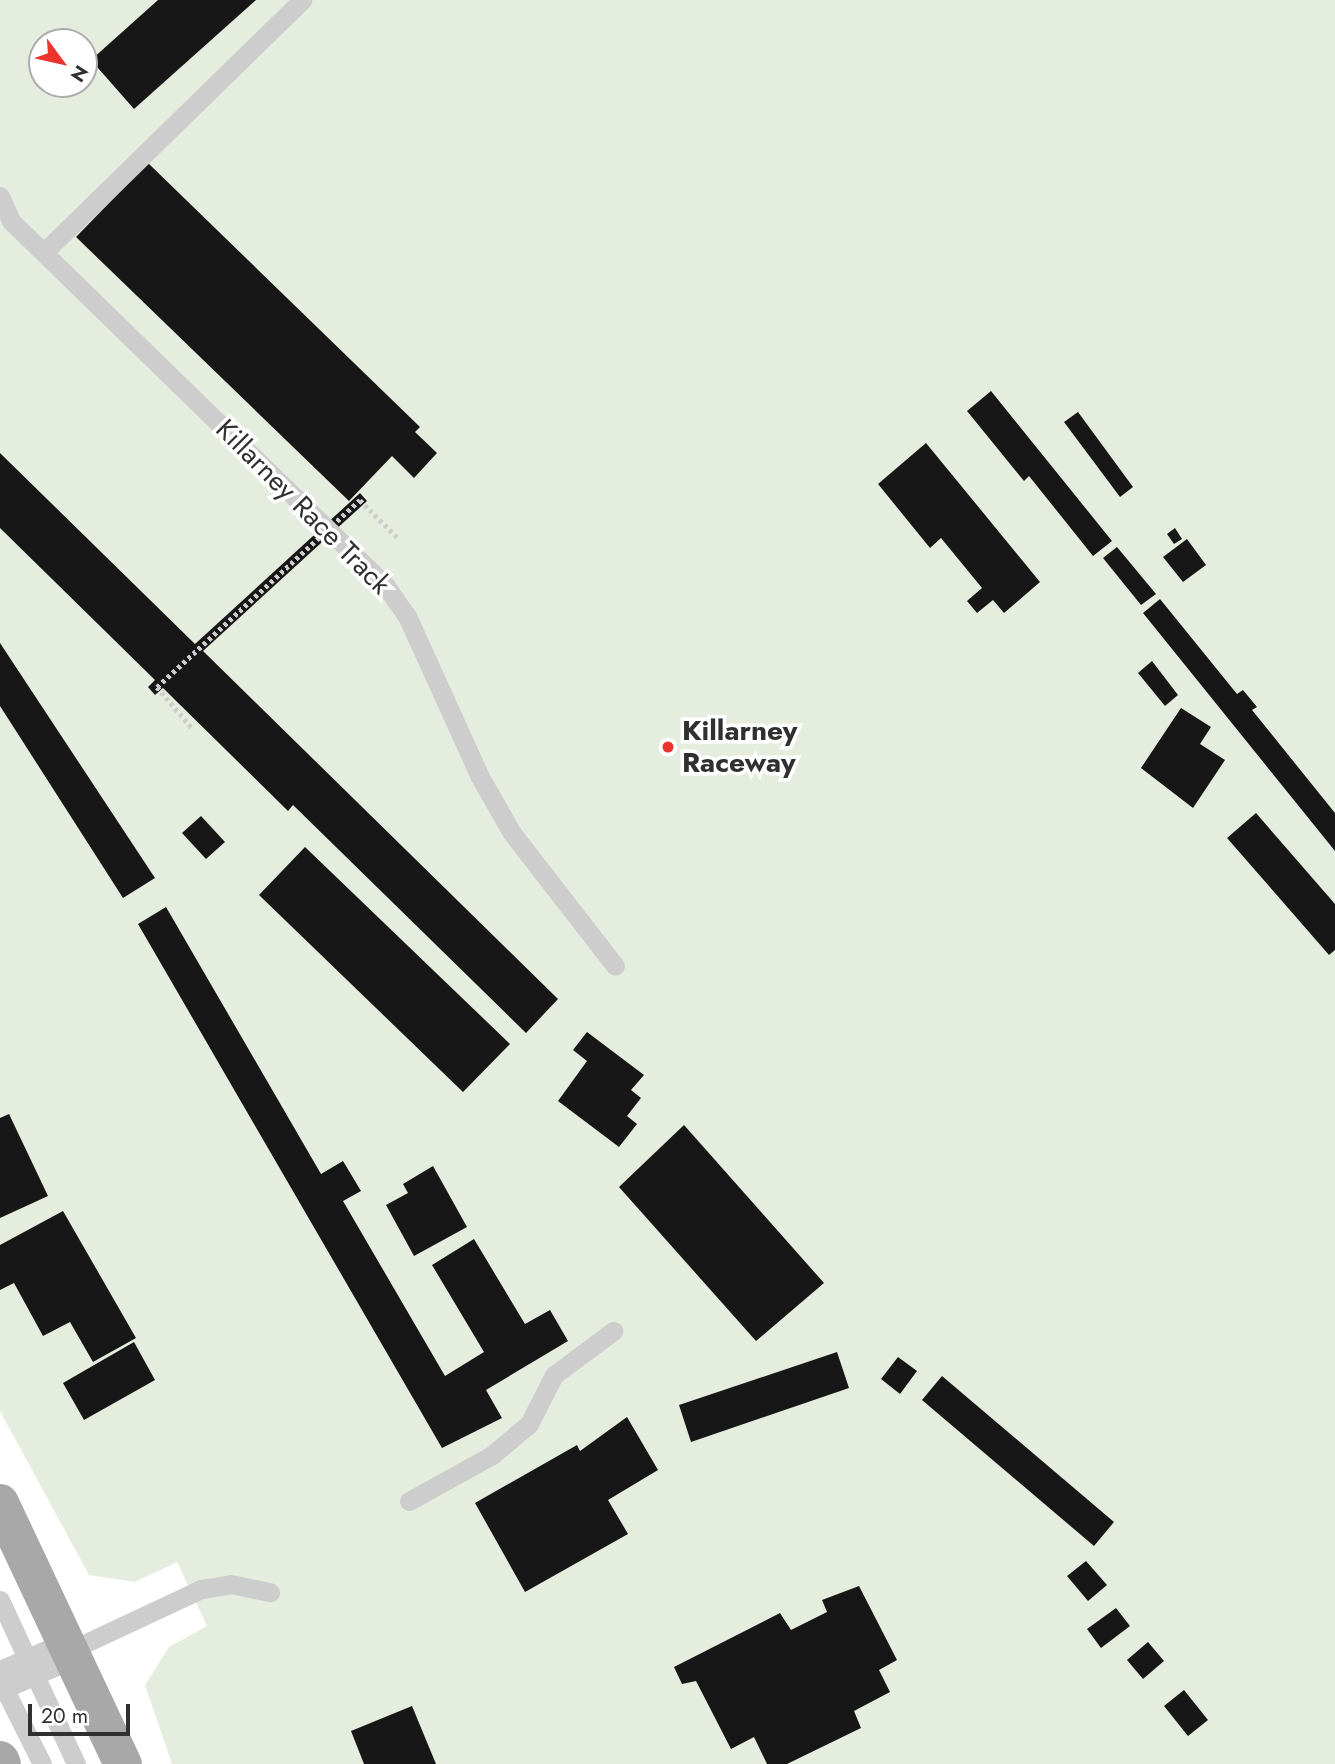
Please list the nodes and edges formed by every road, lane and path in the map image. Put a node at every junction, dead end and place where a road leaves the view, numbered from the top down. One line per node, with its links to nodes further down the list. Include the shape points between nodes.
1 (302, 0): 3 (lane)
2 (0, 196): 3 (lane, Killarney Race Track, via 11,221)
3 (44, 252): 6 (lane, Killarney Race Track, via 385,585 407,616 480,777 512,833)
4 (399, 539): 5 (path, bridge, via 360,500 157,687)
5 (191, 728)
6 (615, 966)
7 (613, 1331): 8 (lane, via 554,1375 529,1424 503,1447)
8 (409, 1501)
9 (0, 1503): 12 (main road)
10 (270, 1592): 12 (lane, via 231,1584 201,1589)
11 (0, 1600): 13 (lane)
12 (71, 1650): 13 (street); 16 (main road)
13 (8, 1677): 14 (lane); 15 (lane)
14 (42, 1764)
15 (76, 1764)
16 (123, 1764)

